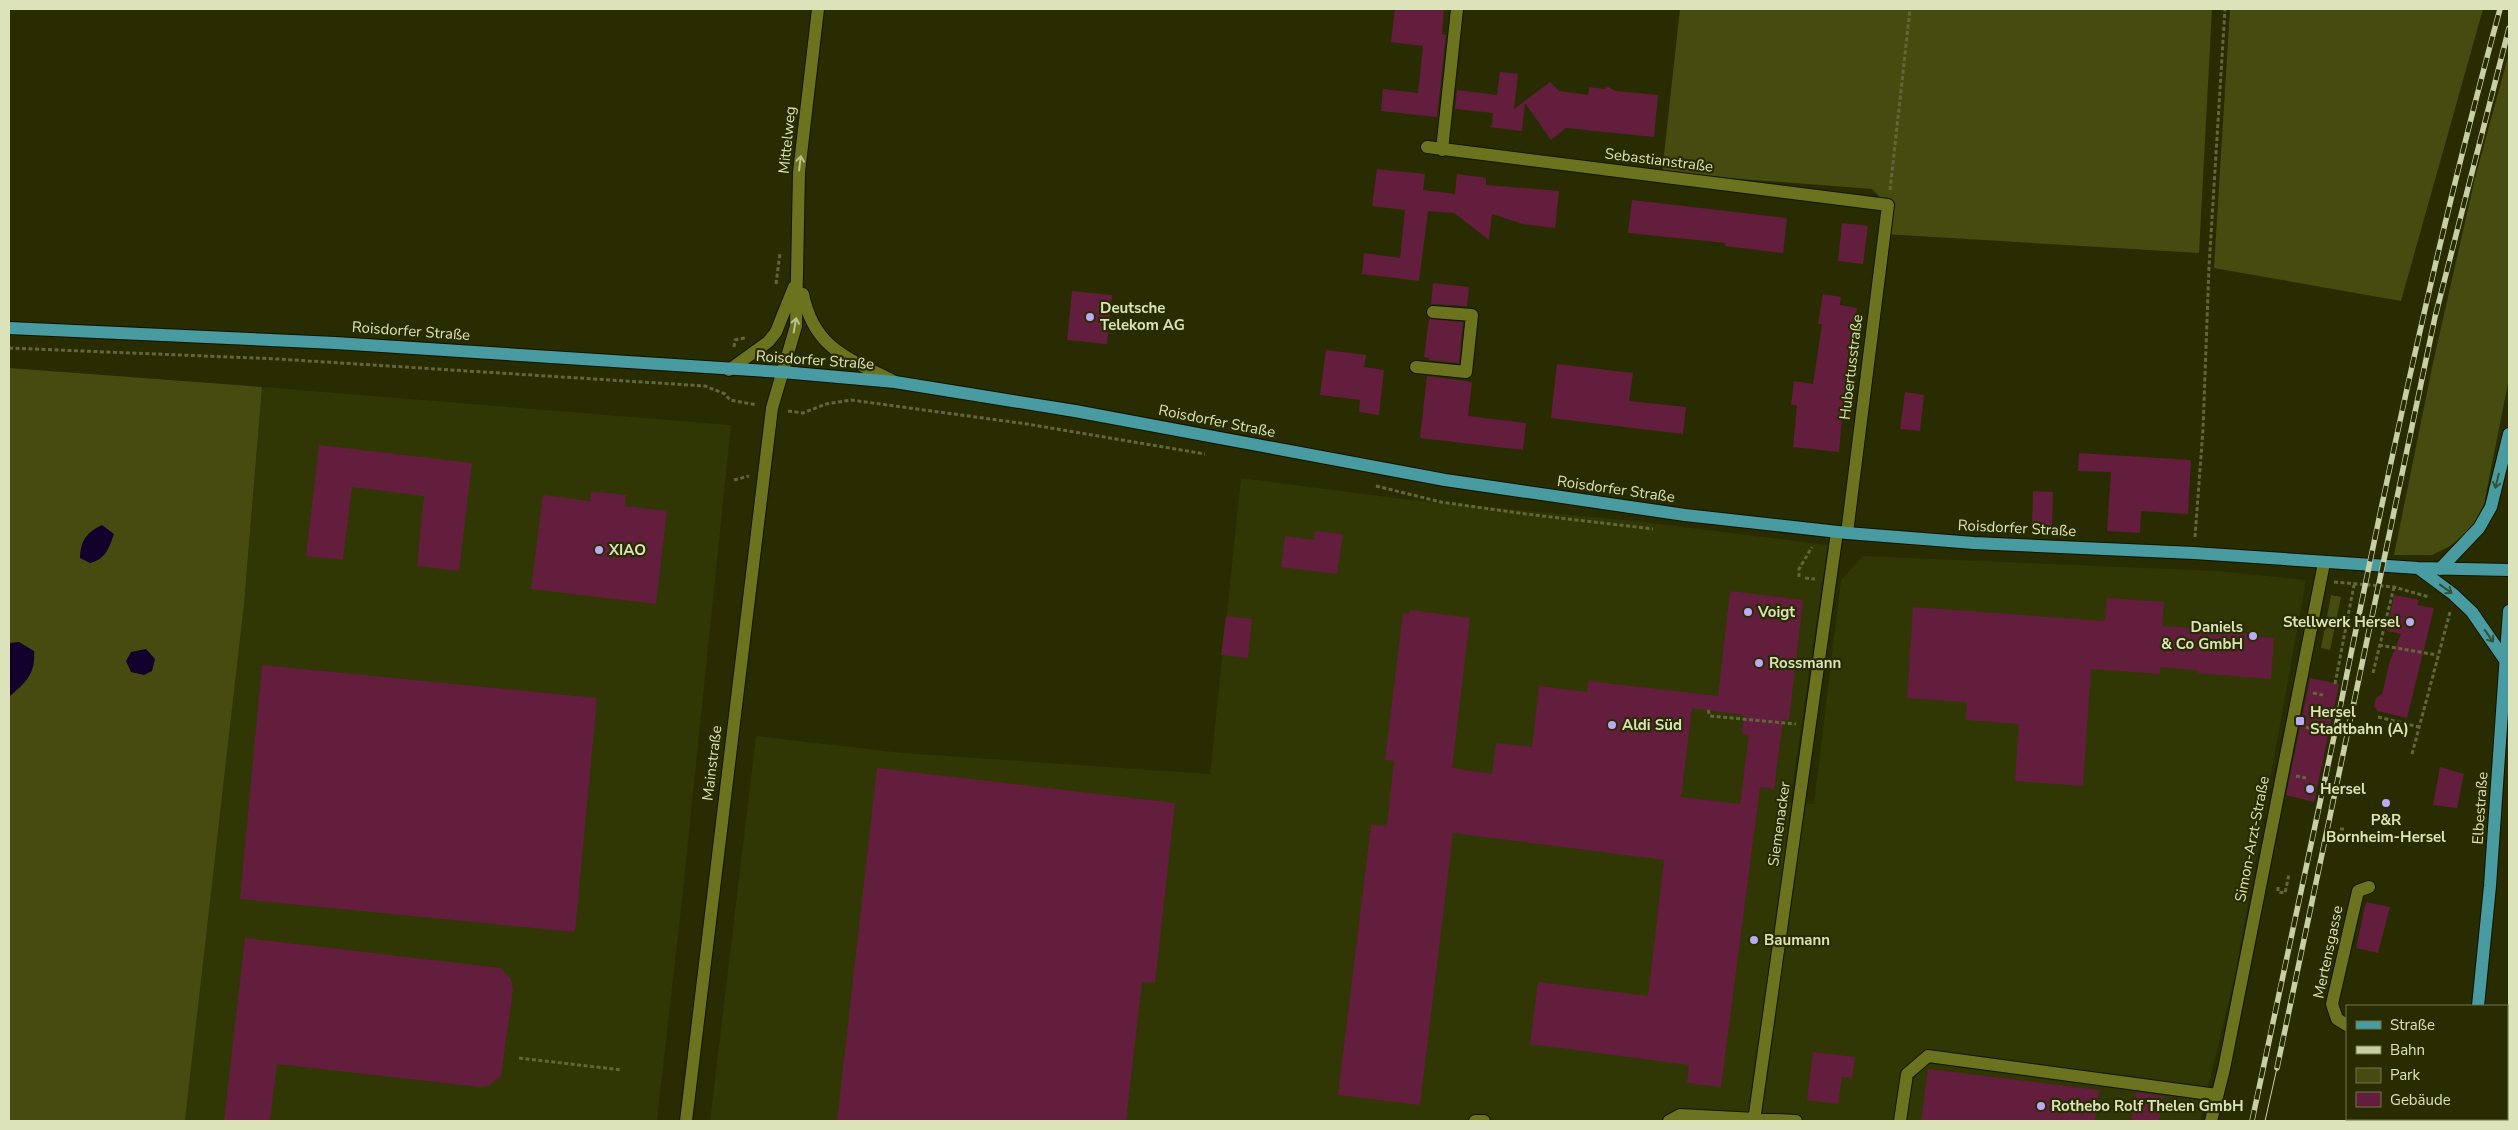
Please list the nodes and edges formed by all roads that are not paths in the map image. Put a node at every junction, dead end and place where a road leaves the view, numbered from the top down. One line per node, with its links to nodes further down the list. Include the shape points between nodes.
1 (818, 9): 6 (street, Mittelweg, one-way to 1, via 799,172)
2 (1457, 9): 4 (street)
3 (1427, 147): 4 (street, Sebastianstraße)
4 (1442, 150): 5 (street, Sebastianstraße)
5 (1888, 205): 15 (street, Hubertusstraße)
6 (798, 275): 10 (street, Mittelweg, via 776,332 768,342); 11 (street, Mittelweg, one-way to 6, via 796,326); 12 (street, Mittelweg, via 806,312 825,342 840,354)
7 (1433, 312): 9 (street, via 1472,316 1466,372)
8 (9, 328): 10 (main road, Roisdorfer Straße, via 335,343)
9 (1416, 367)
10 (729, 370): 11 (main road, Roisdorfer Straße)
11 (782, 372): 12 (main road, Roisdorfer Straße); 13 (street, Mittelweg)
12 (895, 382): 15 (main road, Roisdorfer Straße, via 1075,410 1445,480 1685,515)
13 (772, 408): 26 (street, Mainstraße)
14 (2509, 434): 18 (main road, one-way to 18, via 2491,507 2479,528)
15 (1842, 533): 16 (main road, Roisdorfer Straße); 30 (street, Siemenacker, via 1809,725)
16 (2324, 563): 17 (main road, Roisdorfer Straße); 25 (street, Simon-Arzt-Straße)
17 (2418, 568): 18 (main road, Roisdorfer Straße); 21 (main road, one-way to 21, via 2472,612)
18 (2440, 569): 19 (main road, Roisdorfer Straße)
19 (2509, 570)
20 (2509, 611): 21 (main road, Elbestraße)
21 (2505, 660): 23 (main road, Elbestraße, via 2496,812)
22 (2369, 887): 24 (street, Mertensgasse, via 2358,891 2332,1004 2337,1019)
23 (2478, 1005)
24 (2346, 1024)
25 (2217, 1095): 32 (street, via 1928,1056 1907,1074); 33 (street, Simon-Arzt-Straße)
26 (686, 1121)
27 (1475, 1121): 28 (street)
28 (1484, 1121)
29 (1669, 1121): 30 (street, via 1680,1115)
30 (1754, 1121): 31 (street, via 1776,1118)
31 (1796, 1121)
32 (1900, 1121)
33 (2211, 1121)

